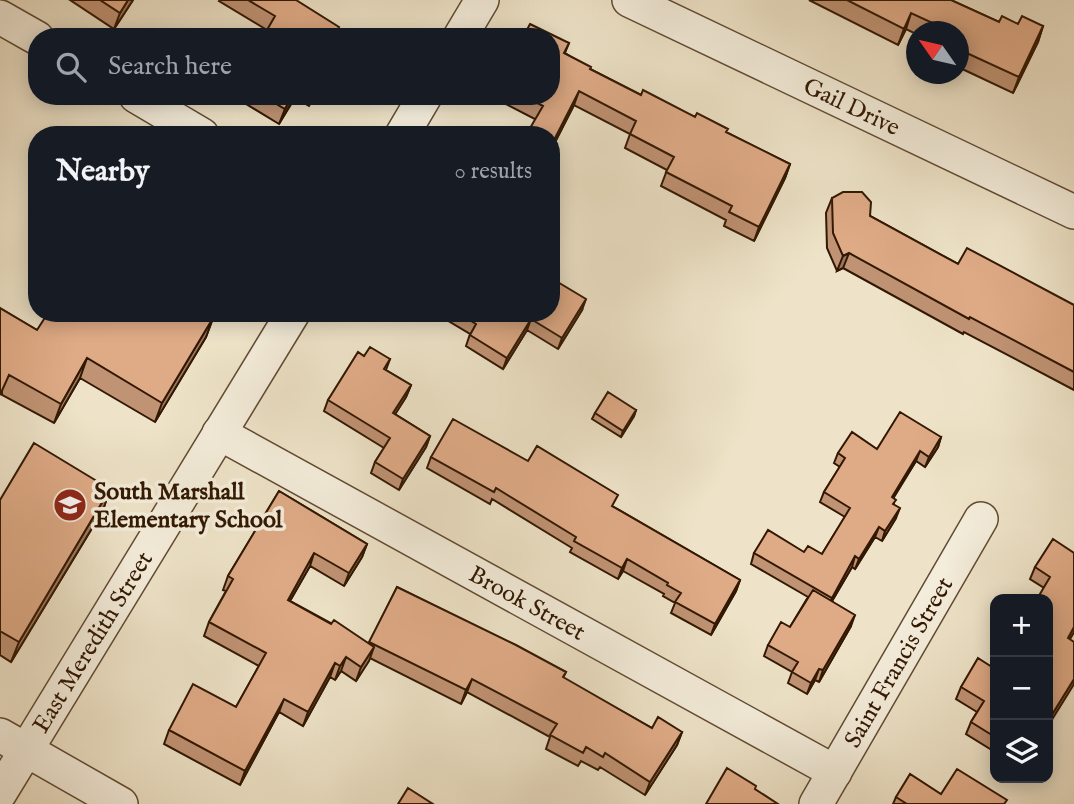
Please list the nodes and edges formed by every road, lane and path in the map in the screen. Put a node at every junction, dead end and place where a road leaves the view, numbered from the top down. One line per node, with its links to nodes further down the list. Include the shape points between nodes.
1 (482, 0): 4 (street)
2 (629, 0): 10 (street, Gail Drive)
3 (0, 17): 5 (street)
4 (465, 28)
5 (28, 33)
6 (151, 105): 8 (street)
7 (420, 105): 9 (street)
8 (187, 126)
9 (407, 126)
10 (1074, 212)
11 (287, 322): 12 (street, East Meredith Street)
12 (219, 433): 14 (street, East Meredith Street); 15 (street, Brook Street)
13 (981, 519): 15 (street, Saint Francis Street)
14 (13, 743): 16 (street, East Meredith Street); 17 (street)
15 (835, 772): 18 (street, Saint Francis Street)
16 (0, 793)
17 (121, 804)
18 (816, 804)

